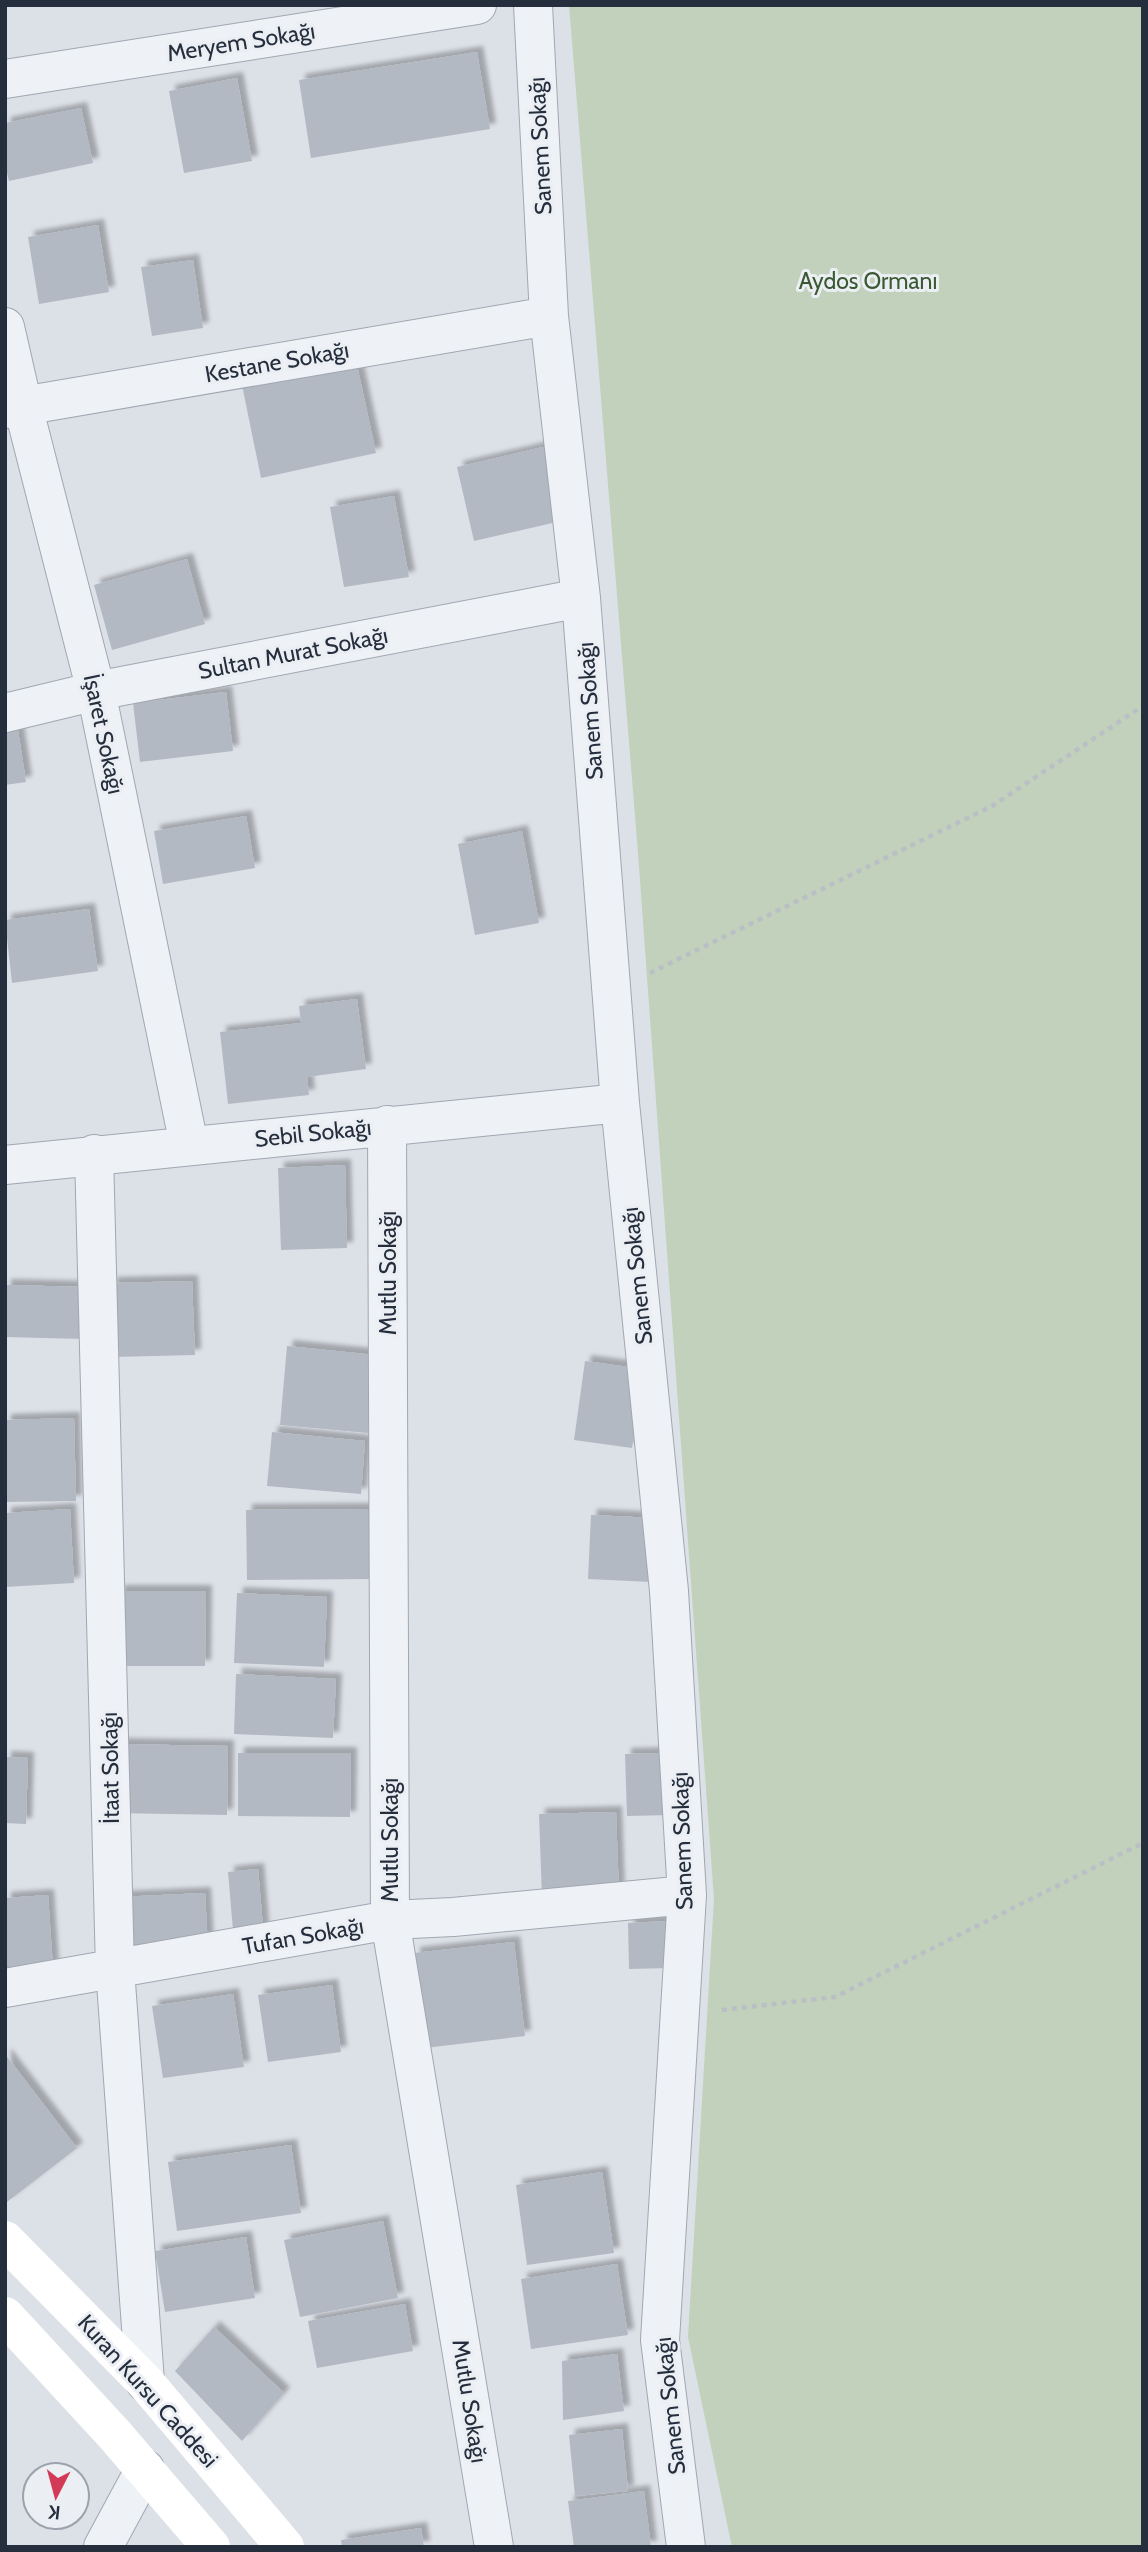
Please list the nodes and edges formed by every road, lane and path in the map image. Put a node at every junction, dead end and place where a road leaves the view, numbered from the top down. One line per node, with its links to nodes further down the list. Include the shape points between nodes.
1 (477, 5): 3 (street, Meryem Sokağı)
2 (533, 5): 4 (street, Sanem Sokağı)
3 (5, 79)
4 (549, 316): 6 (street, Kestane Sokağı); 7 (street, Sanem Sokağı)
5 (5, 327): 6 (street, İşaret Sokağı)
6 (14, 408): 8 (street, İşaret Sokağı)
7 (581, 598): 8 (street, Sultan Murat Sokağı); 11 (street, Sanem Sokağı)
8 (96, 691): 10 (street, Sultan Murat Sokağı); 14 (street, İşaret Sokağı)
9 (1143, 706): 11 (path, via 992,806)
10 (5, 713)
11 (611, 992): 12 (street, Sanem Sokağı)
12 (620, 1103): 13 (street, Sebil Sokağı); 18 (street, Sanem Sokağı, via 669,1591)
13 (387, 1125): 14 (street, Sebil Sokağı); 19 (street, Mutlu Sokağı)
14 (189, 1145): 15 (street, Sebil Sokağı)
15 (94, 1154): 16 (street, Sebil Sokağı); 20 (street, İtaat Sokağı)
16 (5, 1165)
17 (1143, 1843): 22 (path, via 835,1997)
18 (687, 1895): 19 (street, Tufan Sokağı); 22 (street, Sanem Sokağı)
19 (390, 1920): 20 (street, Tufan Sokağı); 30 (street, Mutlu Sokağı)
20 (114, 1969): 21 (street, Tufan Sokağı); 25 (street, İtaat Sokağı)
21 (5, 1988)
22 (681, 2015): 31 (street, Sanem Sokağı, via 660,2340)
23 (5, 2240): 25 (main road, Kuran Kursu Caddesi)
24 (5, 2316): 26 (main road)
25 (145, 2382): 29 (main road, Kuran Kursu Caddesi)
26 (145, 2469): 27 (street); 28 (main road)
27 (103, 2547)
28 (211, 2547)
29 (285, 2547)
30 (494, 2547)
31 (686, 2547)

